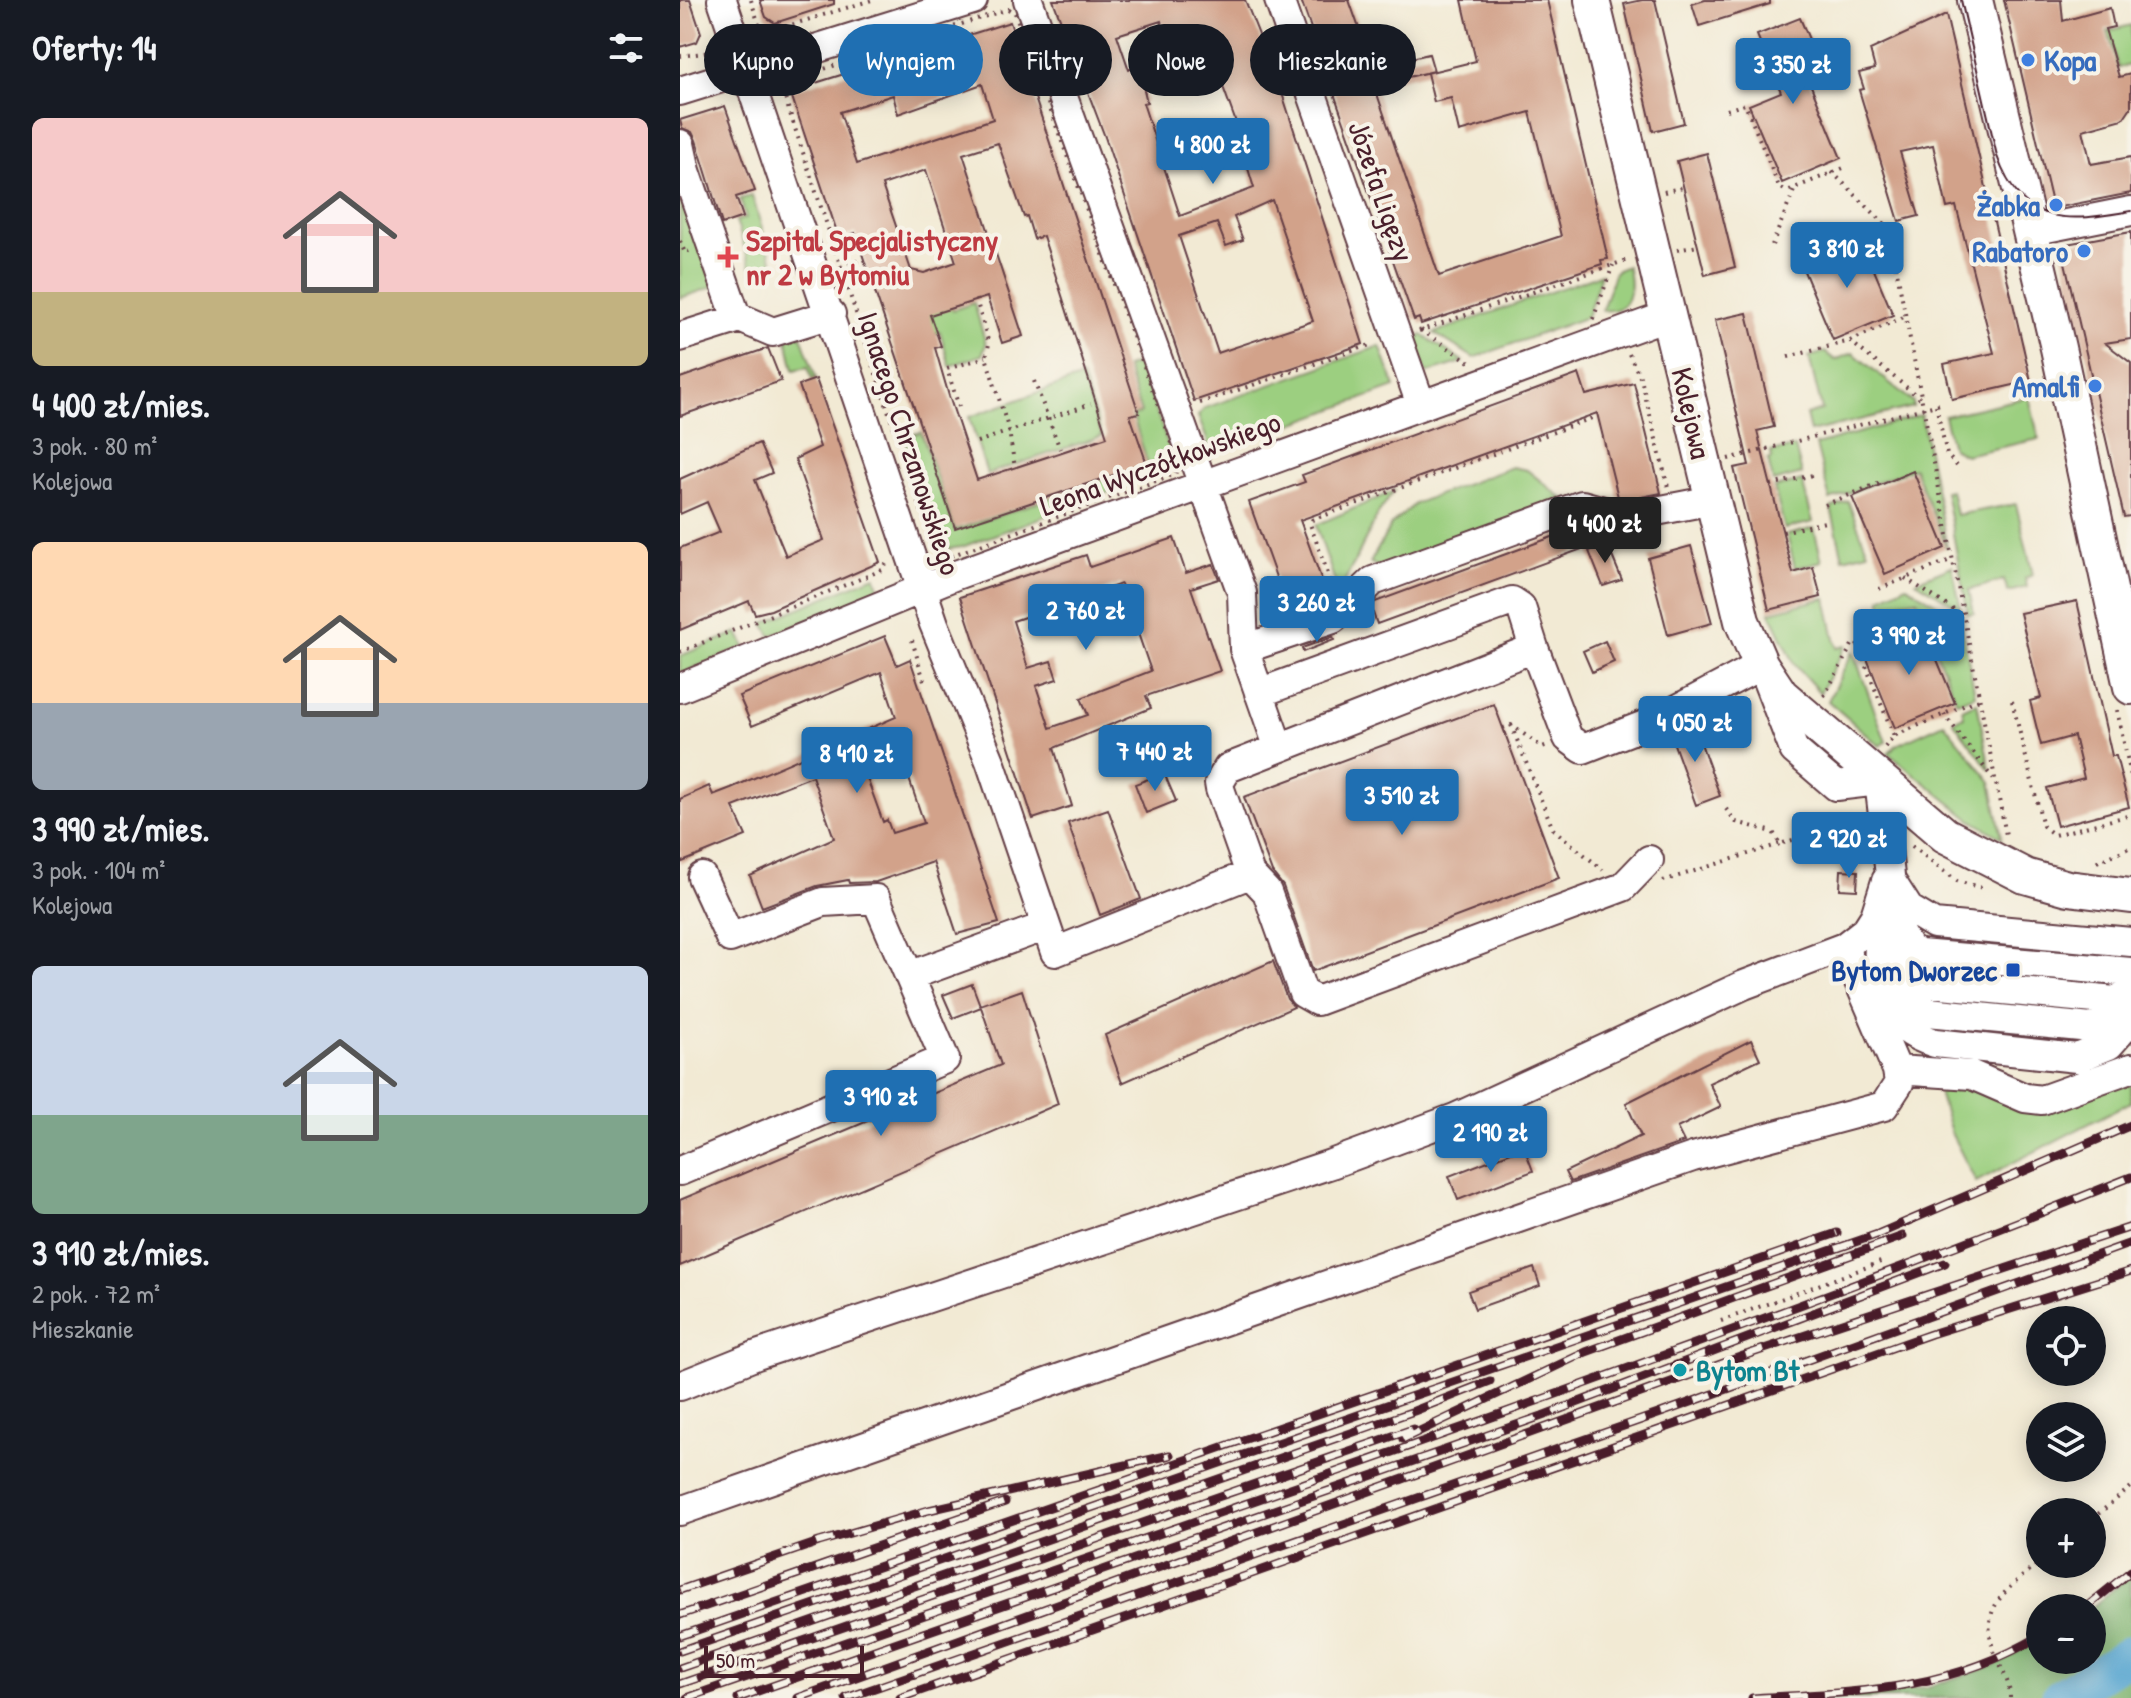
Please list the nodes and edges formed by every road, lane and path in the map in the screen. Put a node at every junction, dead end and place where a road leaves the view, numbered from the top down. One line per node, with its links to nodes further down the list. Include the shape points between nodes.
1 (722, 0): 9 (street, Ignacego Chrzanowskiego)
2 (751, 0): 3 (path, via 760,28 768,32)
3 (872, 0)
4 (973, 0): 10 (street)
5 (1028, 0): 65 (street)
6 (1279, 0): 52 (street, Józefa Ligęzy)
7 (1592, 0): 36 (main road, Kolejowa)
8 (1975, 0): 24 (main road)
9 (731, 24)
10 (822, 46)
11 (704, 54): 12 (path)
12 (680, 56)
13 (704, 83): 14 (street)
14 (680, 91)
15 (756, 96): 35 (street, Ignacego Chrzanowskiego)
16 (1727, 110): 21 (path, via 1745,104 1779,187)
17 (682, 161): 39 (street)
18 (1846, 167): 19 (path)
19 (1832, 172): 21 (path); 37 (path, via 1893,232)
20 (1683, 187): 22 (path)
21 (1795, 188): 26 (path)
22 (1661, 193)
23 (2131, 211): 24 (street)
24 (2031, 231): 85 (main road)
25 (1672, 236): 28 (path)
26 (1772, 245)
27 (1698, 246): 28 (path)
28 (1675, 250): 30 (path)
29 (863, 259): 32 (path)
30 (1678, 261)
31 (1613, 265): 33 (path, via 1632,258); 38 (path, via 1592,322); 40 (path)
32 (841, 267): 32 (path, via 781,86 1011,9 1180,470 938,558)
33 (1635, 270)
34 (976, 299): 46 (path, via 989,344)
35 (831, 314): 39 (street, via 773,332); 75 (street, Ignacego Chrzanowskiego)
36 (1669, 315): 52 (street, Leona Wyczółkowskiego); 67 (main road, Kolejowa)
37 (1906, 316): 44 (path); 50 (path)
38 (1603, 318)
39 (737, 319): 42 (street)
40 (1421, 330): 41 (path); 48 (path, via 1473,364)
41 (1410, 334)
42 (680, 337)
43 (1383, 340): 53 (path)
44 (1850, 341): 47 (path); 50 (path)
45 (1635, 347): 69 (path, via 1627,349 1641,379)
46 (986, 357): 54 (path, via 947,369); 58 (path)
47 (1788, 357)
48 (1459, 369)
49 (1034, 381): 57 (path)
50 (1923, 401): 55 (path)
51 (1091, 404): 57 (path)
52 (1421, 405): 65 (street, Leona Wyczółkowskiego)
53 (1189, 406)
54 (959, 407)
55 (1924, 409): 61 (path, via 1938,405 1947,455); 67 (path, via 1726,459); 73 (path)
56 (1592, 418): 77 (path, via 1312,520)
57 (1047, 419): 58 (path); 60 (path)
58 (1009, 431): 59 (path); 62 (path)
59 (977, 442)
60 (1060, 449)
61 (1958, 467)
62 (1015, 468)
63 (1817, 474): 66 (path)
64 (1881, 482): 68 (path)
65 (1203, 483): 75 (street, Leona Wyczółkowskiego); 81 (street, via 1242,593)
66 (1771, 485)
67 (1721, 487): 69 (street); 83 (main road, Kolejowa, via 1742,621)
68 (1825, 505)
69 (1674, 510): 81 (street, via 1625,517 1582,505 1373,581 1333,619)
70 (1829, 521): 71 (path)
71 (1783, 532)
72 (881, 551): 82 (path, via 886,564 882,570)
73 (1953, 559): 74 (path); 78 (path)
74 (1905, 578): 76 (path); 78 (path)
75 (923, 588): 86 (street, Leona Wyczółkowskiego); 112 (street, Ignacego Chrzanowskiego)
76 (1879, 589)
77 (1334, 594)
78 (1964, 617): 89 (path)
79 (910, 632): 84 (path)
80 (1534, 648): 87 (street, via 1521,607 1512,601); 95 (street); 96 (street)
81 (1244, 649): 87 (street)
82 (680, 652)
83 (1761, 665): 95 (street, via 1606,741 1583,749); 97 (main road, Kolejowa, via 1795,709)
84 (925, 684)
85 (2131, 687)
86 (680, 688)
87 (1259, 693): 96 (street)
88 (1815, 696): 94 (path, via 1821,701 1854,644)
89 (1980, 698): 91 (path); 98 (path)
90 (2012, 701): 100 (path, via 2043,826 2054,835)
91 (1944, 714): 94 (path); 98 (path)
92 (1511, 725): 93 (path); 95 (path, via 1542,747); 110 (path, via 1553,829)
93 (1503, 728)
94 (1894, 736): 97 (path)
95 (1568, 738)
96 (1278, 746): 107 (street, via 1228,768 1219,783)
97 (1880, 767): 106 (street); 109 (main road, Kolejowa, via 1945,835 1977,855 2025,876)
98 (1996, 782): 103 (path)
99 (1726, 809): 102 (path, via 1736,822 1773,832)
100 (2131, 815)
101 (1863, 818): 102 (path)
102 (1780, 844): 110 (path, via 1629,892)
103 (2008, 845)
104 (2131, 855): 109 (main road); 109 (path)
105 (1649, 860): 110 (street)
106 (1889, 872): 113 (street, via 1909,909 1934,924); 114 (street, via 1875,916); 115 (street, via 1896,927 1910,950); 117 (street, via 1891,945 1897,963 1921,982 2115,1001); 118 (street, via 1885,945 1890,970 1900,989 1928,1012 2091,1028); 119 (street, via 1878,940 1879,974 1891,1013 1918,1038 2077,1058 2109,1045)
107 (1250, 874): 110 (street, via 1267,892 1303,993 1317,1001); 112 (street)
108 (702, 877): 116 (street, via 730,938 823,902 876,899)
109 (2090, 877): 111 (main road, Kolejowa)
110 (1623, 887)
111 (2131, 896)
112 (1051, 939): 116 (street)
113 (2131, 942)
114 (1844, 947): 121 (street); 125 (street, via 1744,985 1455,1118 757,1355)
115 (2131, 972)
116 (909, 976): 122 (street, via 945,1059)
117 (2131, 992)
118 (2131, 1006)
119 (2131, 1020)
120 (2131, 1068): 121 (street, via 2042,1100 1972,1075)
121 (1897, 1070): 128 (street, via 1899,1083 1884,1106 1693,1157)
122 (680, 1171)
123 (1886, 1260): 124 (path)
124 (1721, 1321)
125 (680, 1386)
126 (2131, 1487): 127 (path)
127 (2106, 1508)
128 (680, 1511)
129 (2026, 1573): 130 (path, via 2005,1590 1987,1633 2010,1684)
130 (2010, 1698)

